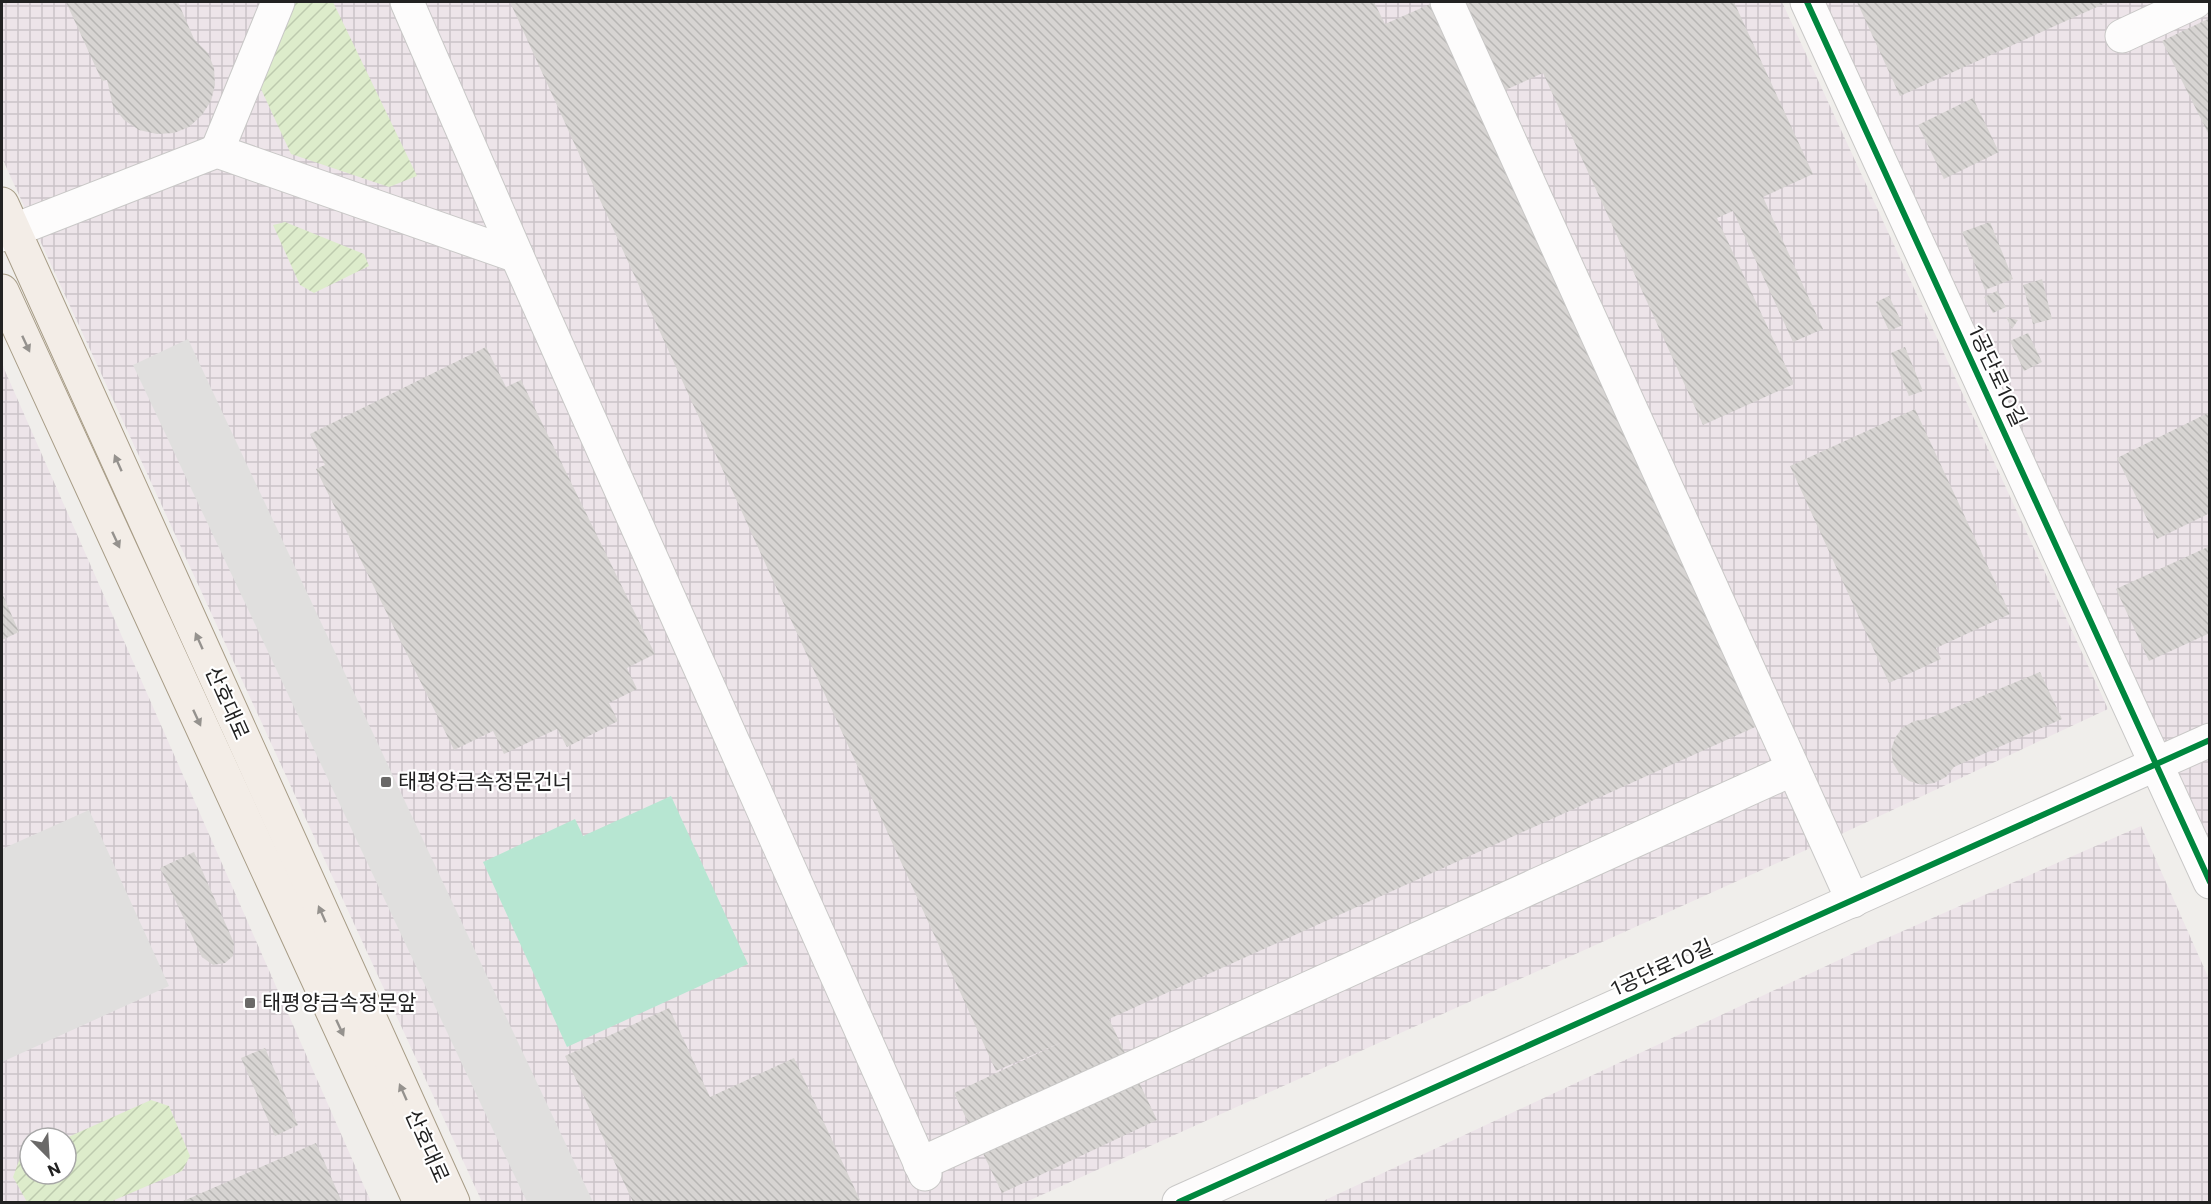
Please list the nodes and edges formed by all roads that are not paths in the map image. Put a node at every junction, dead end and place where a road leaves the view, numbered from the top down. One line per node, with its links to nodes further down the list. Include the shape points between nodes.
1 (279, 2): 7 (street)
2 (407, 2): 9 (street)
3 (1447, 2): 13 (street)
4 (1807, 2): 12 (street, 1공단로10길)
5 (2195, 2): 6 (street)
6 (2122, 36)
7 (217, 151): 8 (street); 9 (street)
8 (5, 223): 17 (main road, 산호대로, one-way to 8)
9 (517, 256): 13 (street, via 922,1169)
10 (2, 291): 16 (main road, 산호대로, one-way to 16)
11 (2210, 741): 12 (street)
12 (2157, 764): 14 (street, 1공단로10길); 15 (street, 1공단로10길)
13 (1793, 769): 15 (street)
14 (2210, 882)
15 (1853, 901): 18 (street, 1공단로10길)
16 (420, 1203)
17 (453, 1203)
18 (1179, 1203)

